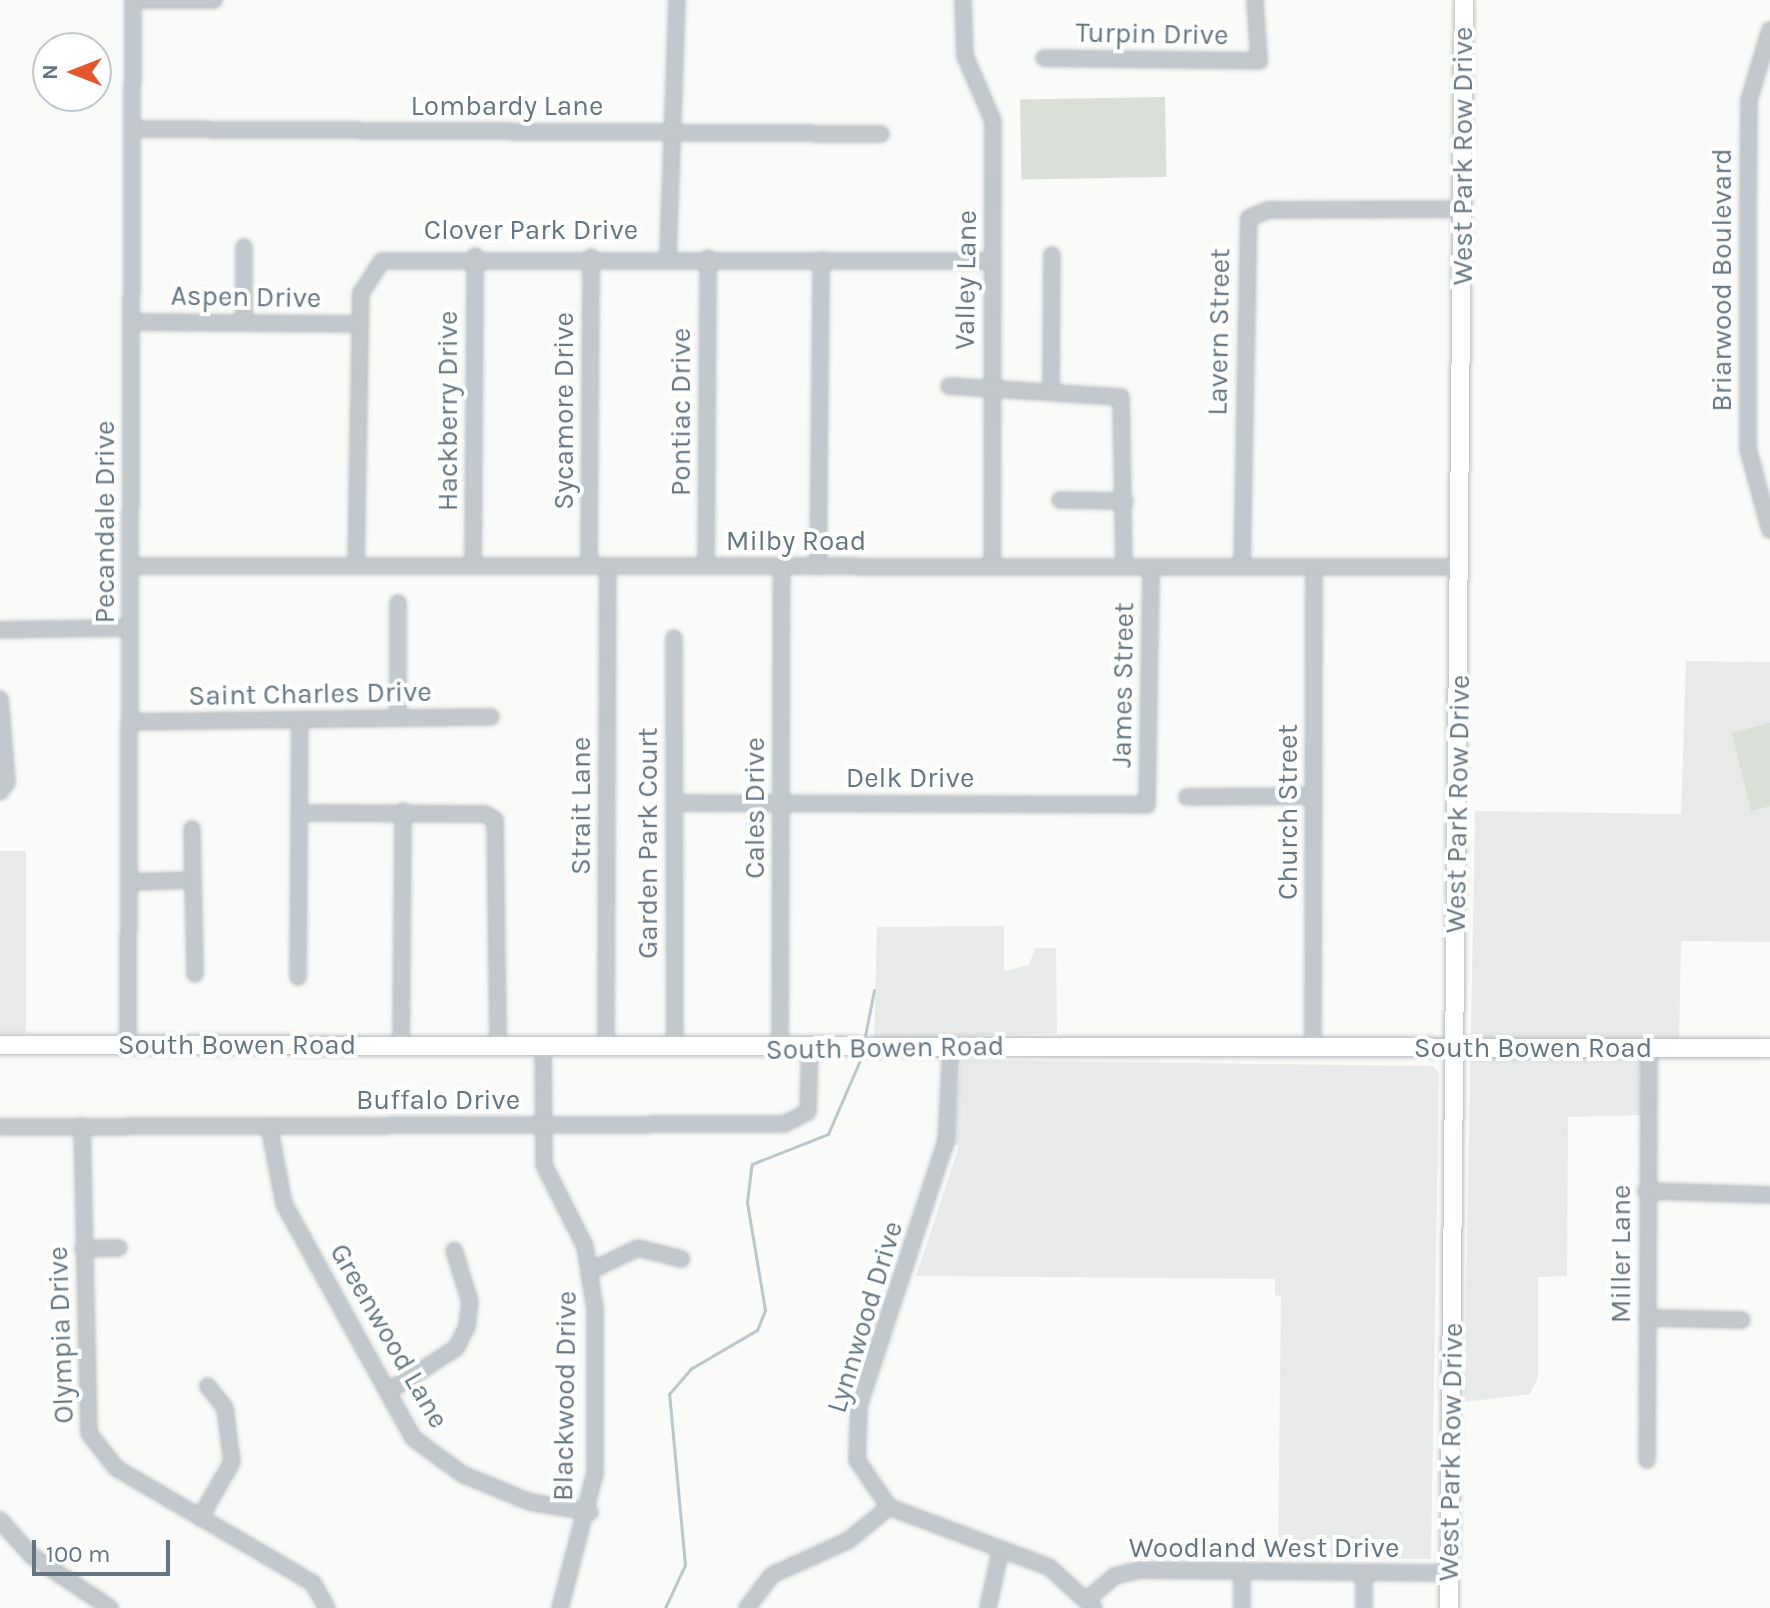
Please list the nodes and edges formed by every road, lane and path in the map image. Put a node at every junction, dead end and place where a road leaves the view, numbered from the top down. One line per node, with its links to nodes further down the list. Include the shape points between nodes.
1 (133, 0): 2 (street); 9 (street, Pecandale Drive)
2 (214, 0)
3 (677, 0): 10 (street)
4 (963, 0): 20 (street, Valley Lane, via 965,56 993,121)
5 (1255, 0): 8 (street, Turpin Drive, via 1259,61)
6 (1464, 0): 12 (main road, West Park Row Drive)
7 (1770, 30): 29 (street, Briarwood Boulevard, via 1749,100 1748,210 1748,449)
8 (1044, 58)
9 (133, 129): 10 (street, Lombardy Lane); 21 (street, Pecandale Drive)
10 (672, 133): 11 (street, Lombardy Lane); 17 (street)
11 (881, 134)
12 (1463, 209): 41 (street, Lavern Street, via 1268,210 1249,218); 42 (main road, West Park Row Drive)
13 (244, 247): 22 (street)
14 (1052, 255): 26 (street)
15 (475, 256): 16 (street, Clover Park Drive); 23 (street, Clover Park Drive, via 382,261 361,293); 32 (street, Hackberry Drive)
16 (591, 257): 17 (street, Clover Park Drive); 33 (street, Sycamore Drive)
17 (668, 257): 18 (street, Clover Park Drive)
18 (708, 258): 19 (street, Clover Park Drive); 35 (street, Pontiac Drive)
19 (821, 260): 20 (street, Clover Park Drive); 37 (street)
20 (992, 261): 25 (street, Valley Lane)
21 (132, 322): 22 (street, Aspen Drive); 30 (street, Pecandale Drive)
22 (244, 323): 23 (street, Aspen Drive)
23 (360, 324): 31 (street, Clover Park Drive)
24 (949, 386): 25 (street)
25 (990, 386): 26 (street); 38 (street, Valley Lane)
26 (1051, 390): 28 (street, via 1123,400)
27 (1060, 500): 28 (street)
28 (1125, 501): 39 (street)
29 (1770, 530)
30 (131, 566): 31 (street, Milby Road); 45 (street, Pecandale Drive)
31 (356, 566): 32 (street, Milby Road)
32 (473, 566): 33 (street, Milby Road)
33 (589, 566): 34 (street, Milby Road)
34 (608, 566): 35 (street, Milby Road); 68 (street, Strait Lane)
35 (706, 566): 36 (street, Milby Road)
36 (782, 566): 37 (street, Milby Road); 57 (street, Cales Drive)
37 (818, 567): 38 (street, Milby Road)
38 (992, 567): 39 (street, Milby Road)
39 (1124, 567): 40 (street, Milby Road)
40 (1151, 567): 41 (street, Milby Road); 58 (street, James Street)
41 (1242, 567): 42 (street, Milby Road)
42 (1461, 567): 79 (main road, West Park Row Drive)
43 (1314, 579): 54 (street, Church Street)
44 (398, 603): 49 (street)
45 (130, 628): 46 (street); 51 (street, Pecandale Drive)
46 (0, 630)
47 (674, 638): 56 (street, Garden Park Court)
48 (0, 699): 53 (street, via 7,782)
49 (398, 717): 50 (street, Saint Charles Drive); 52 (street, Saint Charles Drive)
50 (491, 717)
51 (130, 722): 52 (street, Saint Charles Drive); 63 (street, Pecandale Drive)
52 (300, 722): 60 (street)
53 (0, 792)
54 (1314, 796): 55 (street); 69 (street, Church Street)
55 (1187, 797)
56 (674, 803): 57 (street, Delk Drive); 75 (street, Garden Park Court)
57 (781, 803): 58 (street, Delk Drive); 77 (street, Cales Drive)
58 (1147, 805)
59 (403, 811): 60 (street); 71 (street); 74 (street, via 495,820)
60 (301, 813): 65 (street)
61 (192, 829): 62 (street)
62 (193, 880): 63 (street); 64 (street)
63 (129, 882): 66 (street, Pecandale Drive)
64 (195, 974)
65 (298, 977)
66 (128, 1043): 67 (main road, South Bowen Road); 71 (main road, South Bowen Road)
67 (0, 1045)
68 (606, 1045): 70 (main road, South Bowen Road); 75 (main road, South Bowen Road)
69 (1313, 1045): 72 (main road, South Bowen Road); 79 (main road, South Bowen Road)
70 (543, 1046): 74 (main road, South Bowen Road); 80 (street, Blackwood Drive)
71 (401, 1047): 74 (main road, South Bowen Road)
72 (951, 1047): 78 (main road, South Bowen Road); 96 (street, Lynnwood Drive, via 950,1119 938,1176 859,1405 857,1460)
73 (1649, 1047): 76 (main road, South Bowen Road); 79 (main road, South Bowen Road); 84 (street, Miller Lane)
74 (498, 1048)
75 (675, 1048): 77 (main road, South Bowen Road)
76 (1770, 1048)
77 (780, 1049): 78 (main road, South Bowen Road)
78 (810, 1049): 80 (street, Buffalo Drive, via 810,1103 799,1122)
79 (1456, 1049): 103 (main road, West Park Row Drive)
80 (543, 1125): 82 (street, Buffalo Drive); 90 (street, Blackwood Drive, via 550,1183)
81 (82, 1126): 82 (street, Buffalo Drive); 83 (street, Buffalo Drive); 87 (street, Olympia Drive)
82 (269, 1126): 94 (street, Greenwood Lane, via 284,1204)
83 (0, 1127)
84 (1646, 1191): 85 (street); 91 (street, Miller Lane)
85 (1770, 1195)
86 (119, 1248): 87 (street)
87 (83, 1249): 98 (street, Olympia Drive, via 89,1433 116,1468)
88 (454, 1250): 94 (street, via 470,1302 467,1326 456,1348)
89 (682, 1259): 90 (street, via 638,1248)
90 (592, 1270): 97 (street, Blackwood Drive)
91 (1647, 1318): 92 (street); 95 (street, Miller Lane)
92 (1742, 1320)
93 (208, 1386): 98 (street, via 225,1408 232,1462)
94 (389, 1391): 97 (street, Greenwood Lane, via 413,1438 436,1461 530,1502)
95 (1647, 1460)
96 (889, 1507): 100 (street); 108 (street, via 849,1540 772,1575)
97 (590, 1512): 107 (street, Blackwood Drive)
98 (200, 1518): 106 (street, Olympia Drive, via 313,1583)
99 (0, 1520): 105 (street, via 32,1556)
100 (1000, 1553): 104 (street, via 1049,1567); 109 (street)
101 (1242, 1571): 102 (street, Woodland West Drive); 104 (street, Woodland West Drive, via 1124,1572); 110 (street)
102 (1364, 1573): 103 (street, Woodland West Drive); 111 (street)
103 (1450, 1573): 112 (main road, West Park Row Drive)
104 (1091, 1604)
105 (110, 1608)
106 (327, 1608)
107 (560, 1608)
108 (747, 1608)
109 (988, 1608)
110 (1242, 1608)
111 (1364, 1608)
112 (1449, 1608)

